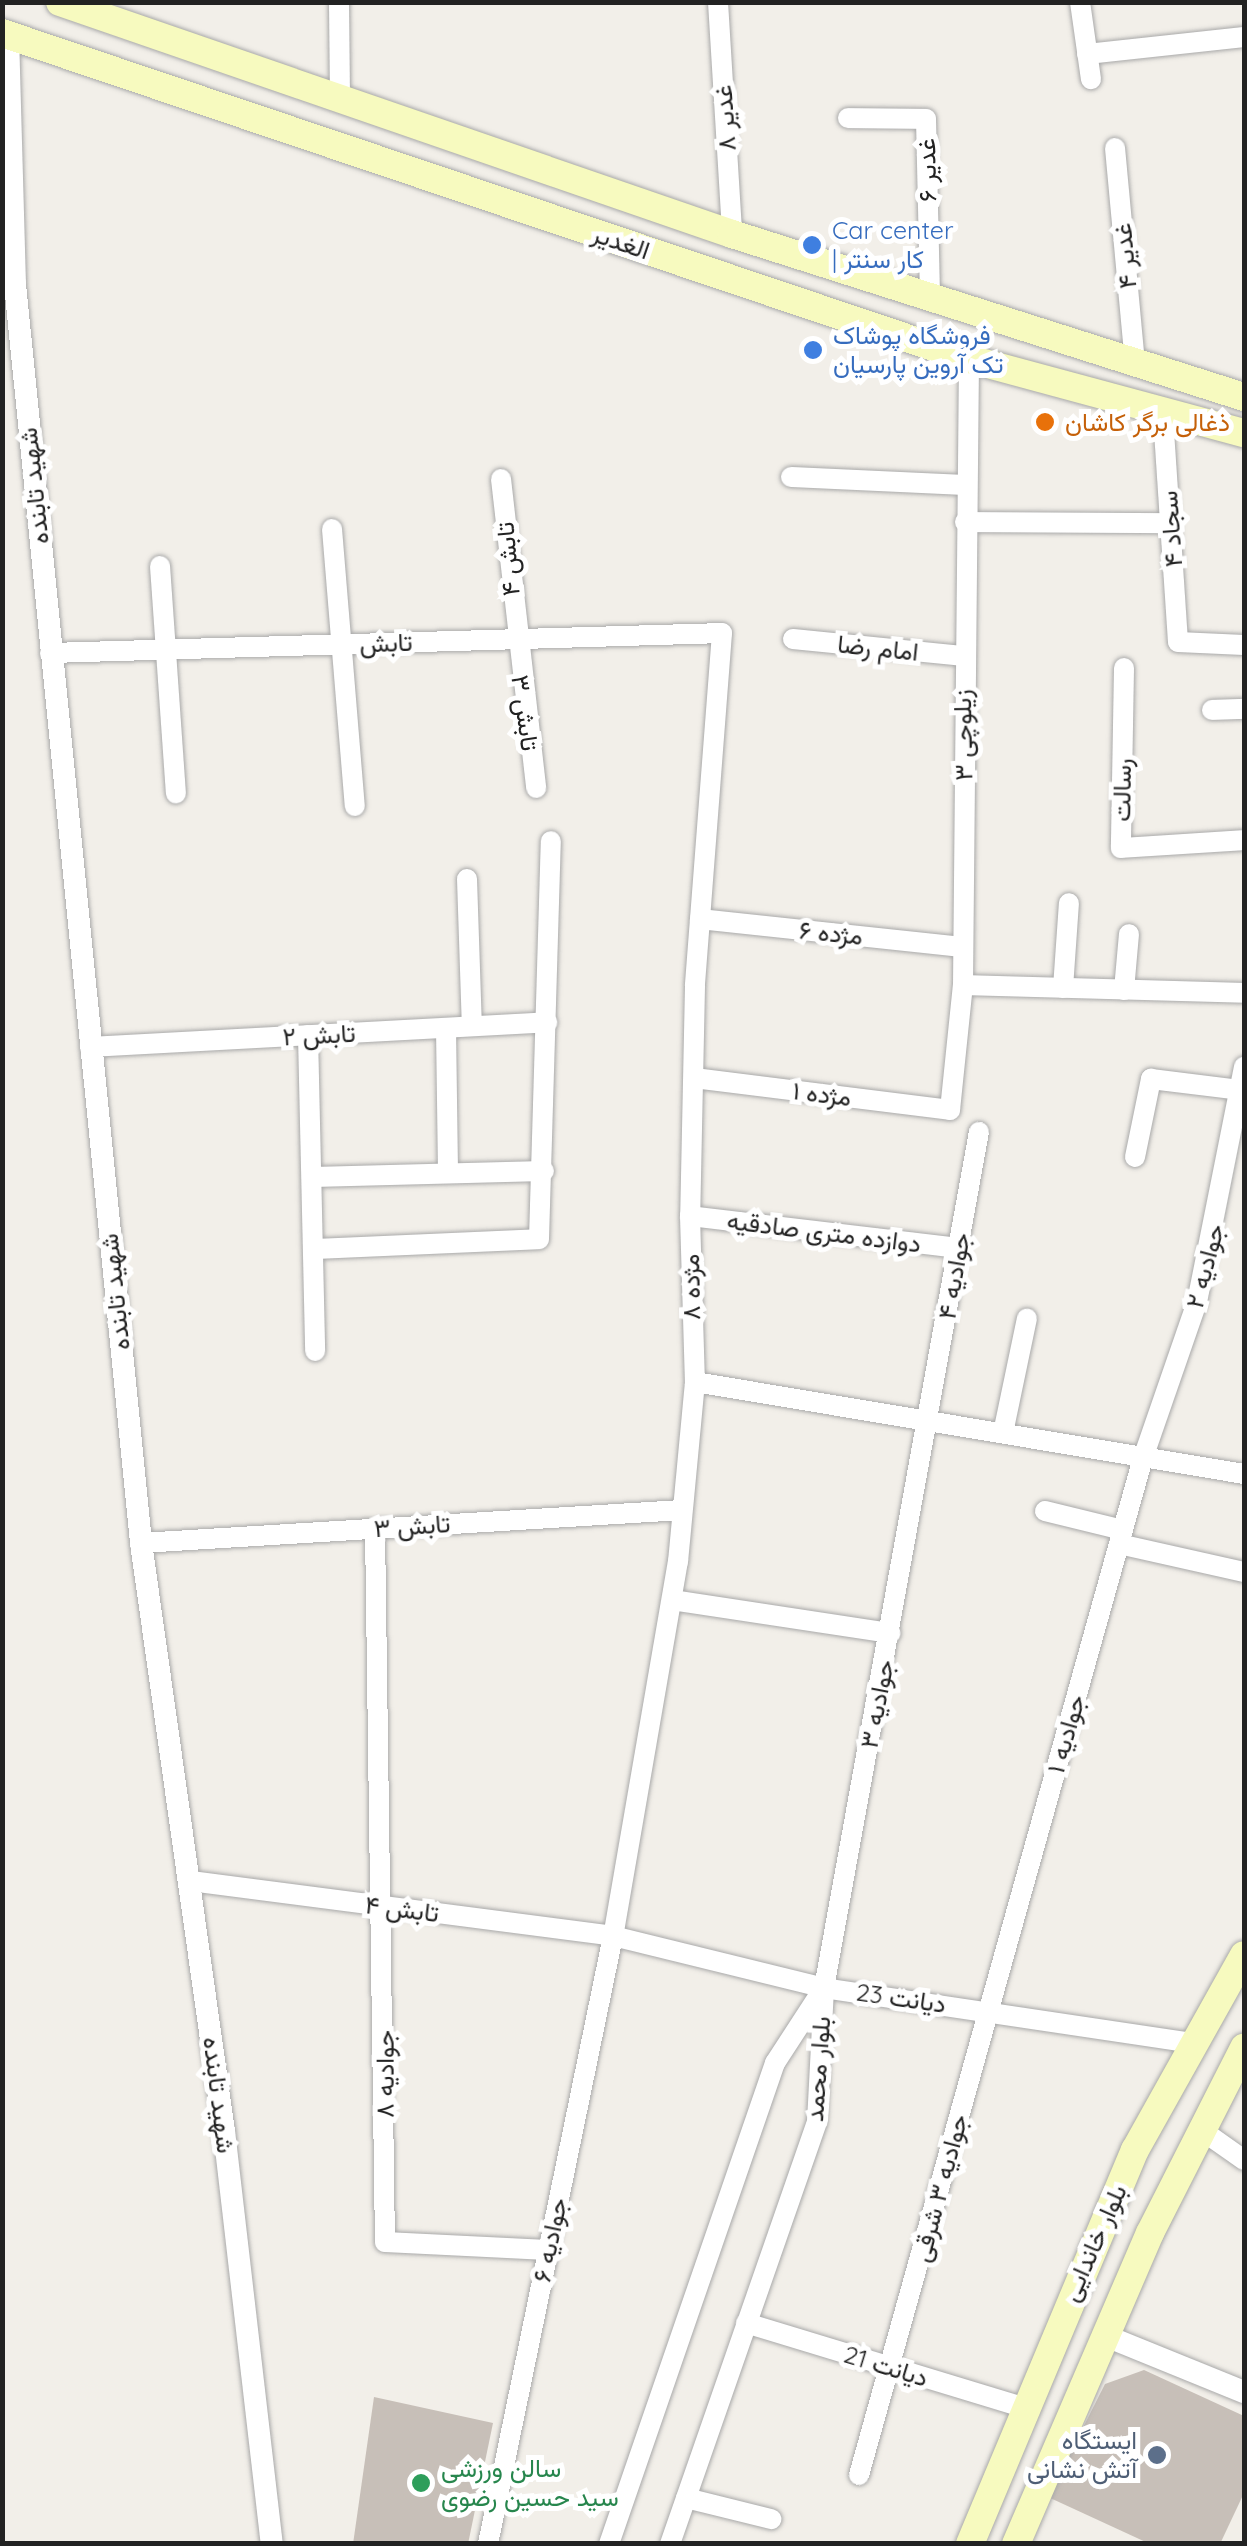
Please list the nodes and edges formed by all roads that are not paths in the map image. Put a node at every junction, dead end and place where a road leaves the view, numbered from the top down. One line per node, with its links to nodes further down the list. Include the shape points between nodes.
1 (60, 2): 9 (main road, الغدیر)
2 (339, 2): 9 (street)
3 (718, 2): 12 (street, غدیر ۸)
4 (1080, 2): 7 (street)
5 (5, 34): 15 (main road, الغدیر); 34 (street, شهید تابنده, via 15,284)
6 (1244, 37): 7 (street)
7 (1087, 54): 8 (street)
8 (1091, 79)
9 (340, 102): 12 (main road, الغدیر)
10 (848, 118): 13 (street, غدیر ۶, via 926,119)
11 (1114, 148): 16 (street, غدیر ۴)
12 (732, 234): 13 (main road, الغدیر)
13 (930, 299): 14 (main road, الغدیر)
14 (1042, 336): 16 (main road, الغدیر); 17 (main road)
15 (969, 359): 17 (main road, الغدیر); 23 (street, زیلوچی ۳)
16 (1134, 364): 18 (main road, الغدیر)
17 (1030, 378): 19 (main road, الغدیر)
18 (1244, 396)
19 (1163, 416): 20 (main road, الغدیر); 25 (street, سجاد ۴)
20 (1244, 434)
21 (791, 477): 23 (street)
22 (502, 479): 29 (street, تابش ۴)
23 (966, 485): 24 (street, زیلوچی ۳)
24 (966, 522): 25 (street); 35 (street, زیلوچی ۳)
25 (1172, 524): 32 (street, سجاد ۴, via 1178,642)
26 (332, 529): 31 (street)
27 (160, 566): 33 (street)
28 (722, 633): 29 (street, تابش); 46 (street, مژده ۸)
29 (515, 639): 31 (street, تابش); 39 (street, تابش ۳)
30 (793, 639): 35 (street, امام رضا)
31 (341, 644): 33 (street, تابش); 41 (street)
32 (1244, 646)
33 (167, 650): 34 (street, تابش); 40 (street)
34 (50, 653): 57 (street, شهید تابنده)
35 (962, 656): 48 (street, زیلوچی ۳)
36 (1124, 668): 42 (street, رسالت, via 1121,848)
37 (1244, 708): 38 (street)
38 (1212, 710)
39 (536, 788)
40 (176, 792)
41 (355, 806)
42 (1244, 840)
43 (551, 841): 53 (street)
44 (467, 878): 54 (street)
45 (1069, 902): 50 (street)
46 (700, 918): 48 (street, مژده ۶); 59 (street, مژده ۸)
47 (1128, 934): 51 (street)
48 (962, 947): 49 (street, زیلوچی ۳)
49 (962, 985): 50 (street); 61 (street, زیلوچی ۳)
50 (1063, 988): 51 (street)
51 (1124, 990): 52 (street)
52 (1244, 993)
53 (547, 1022): 54 (street, تابش ۲); 64 (street)
54 (472, 1026): 55 (street, تابش ۲)
55 (446, 1028): 56 (street, تابش ۲); 65 (street)
56 (308, 1035): 57 (street, تابش ۲); 66 (street)
57 (90, 1048): 81 (street, شهید تابنده)
58 (1244, 1067): 60 (street, جوادیه ۲)
59 (694, 1078): 61 (street, مژده ۱); 67 (street, مژده ۸)
60 (1241, 1090): 63 (street, via 1151,1079); 75 (street, جوادیه ۲, via 1202,1284)
61 (950, 1110)
62 (979, 1132): 68 (street, جوادیه ۴)
63 (1134, 1157)
64 (544, 1171): 65 (street); 69 (street, via 540,1238)
65 (448, 1173): 66 (street)
66 (313, 1176): 69 (street)
67 (690, 1216): 68 (street, دوازده متری صادقیه); 72 (street, مژده ۸)
68 (958, 1248): 73 (street, جوادیه ۴)
69 (314, 1249): 71 (street)
70 (1028, 1318): 74 (street)
71 (315, 1352)
72 (695, 1382): 73 (street); 77 (street, مژده ۸)
73 (928, 1420): 74 (street); 84 (street, جوادیه ۳)
74 (1003, 1433): 75 (street)
75 (1143, 1458): 76 (street); 80 (street, جوادیه ۱)
76 (1244, 1474)
77 (682, 1510): 79 (street, تابش ۳); 83 (street, مژده ۸)
78 (1045, 1511): 80 (street)
79 (376, 1529): 81 (street, تابش ۳); 86 (street, جوادیه ۸)
80 (1121, 1537): 82 (street); 90 (street, جوادیه ۱)
81 (142, 1543): 85 (street, شهید تابنده)
82 (1244, 1572)
83 (672, 1600): 84 (street); 87 (street, مژده ۸)
84 (891, 1633): 89 (street, جوادیه ۳)
85 (191, 1882): 86 (street, تابش ۴); 104 (street, شهید تابنده)
86 (385, 1906): 87 (street, تابش ۴); 95 (street, جوادیه ۸, via 385,2242)
87 (613, 1936): 89 (street, دیانت 23); 95 (street, جوادیه ۶)
88 (1244, 1955): 91 (main road, بلوار خاندایی)
89 (824, 1988): 90 (street, دیانت 23); 96 (street, بلوار محمد, via 817,2122); 106 (street, بلوار محمد, via 775,2063)
90 (989, 2010): 91 (street, دیانت 23); 98 (street, جوادیه ۳ شرقی)
91 (1192, 2043): 100 (main road, بلوار خاندایی, via 1084,2261)
92 (1244, 2048): 93 (main road, بلوار خاندایی)
93 (1200, 2128): 94 (street); 97 (main road, بلوار خاندایی)
94 (1244, 2160)
95 (548, 2250): 105 (street, جوادیه ۶)
96 (746, 2323): 98 (street, دیانت 21); 102 (street, بلوار محمد)
97 (1106, 2336): 99 (street); 109 (main road, بلوار خاندایی)
98 (890, 2367): 100 (street, دیانت 21); 101 (street, جوادیه ۳ شرقی)
99 (1244, 2392)
100 (1026, 2408): 108 (main road, بلوار خاندایی)
101 (858, 2474)
102 (686, 2498): 103 (street); 107 (street, بلوار محمد)
103 (771, 2519)
104 (272, 2544)
105 (488, 2544)
106 (609, 2544)
107 (670, 2544)
108 (970, 2544)
109 (1016, 2544)

